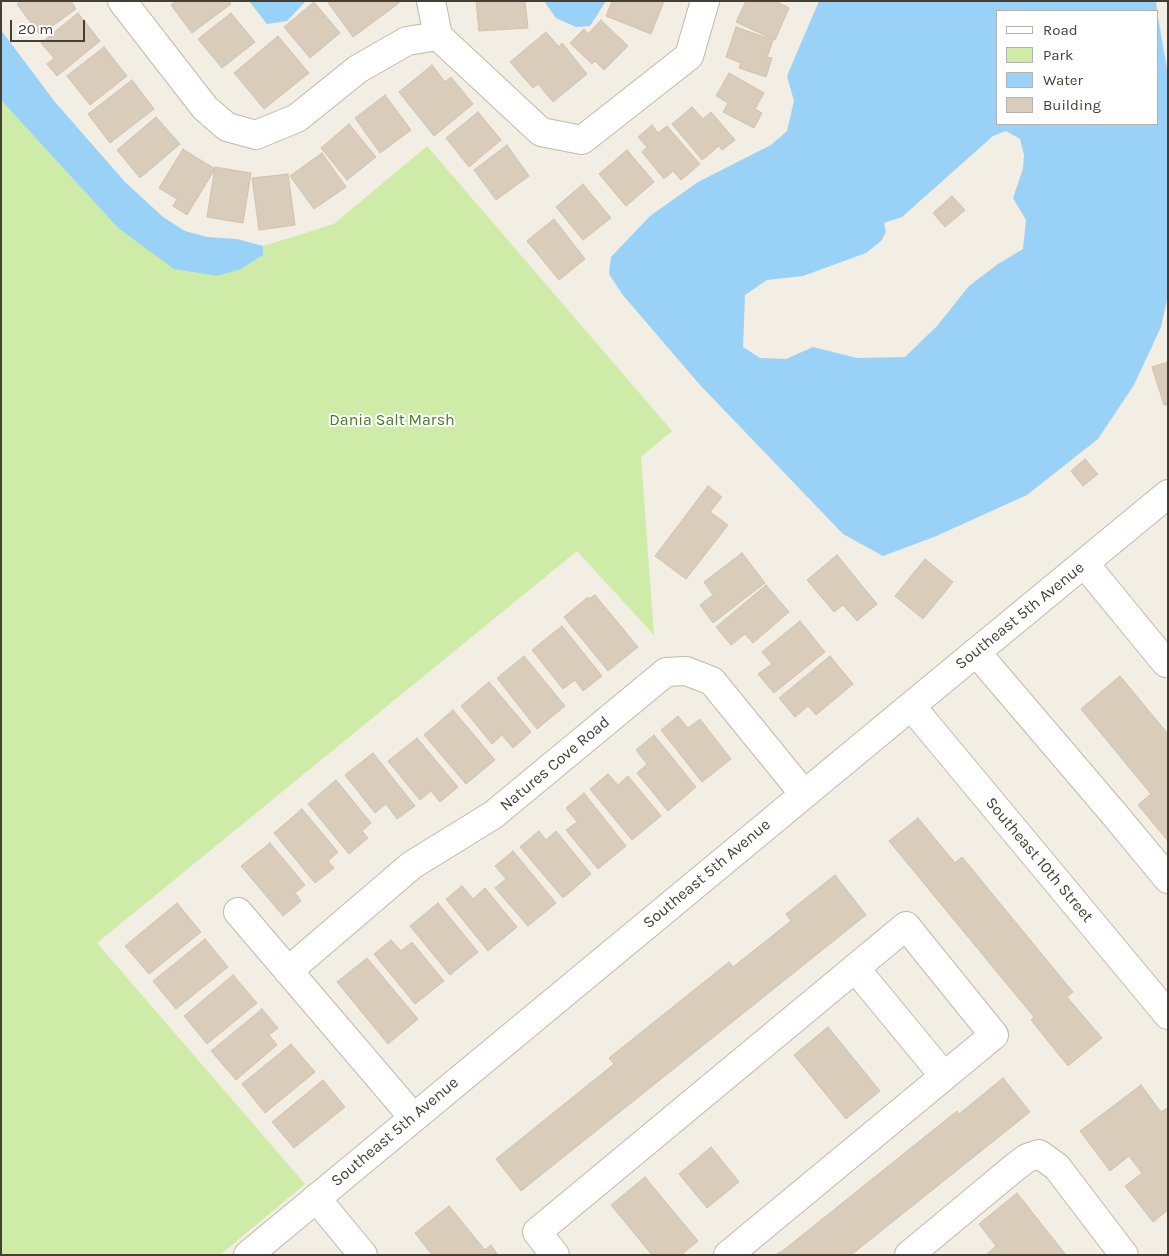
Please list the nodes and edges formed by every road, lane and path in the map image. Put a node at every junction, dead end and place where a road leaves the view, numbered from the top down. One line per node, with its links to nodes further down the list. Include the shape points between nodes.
1 (122, 1): 4 (street, via 204,108 226,127 256,135 297,118 358,69 407,41)
2 (431, 1): 4 (street)
3 (705, 1): 4 (street, via 689,56 582,140 541,132)
4 (438, 36)
5 (1168, 494): 6 (street, Southeast 5th Avenue)
6 (1084, 563): 7 (street, Southeast 5th Avenue); 8 (street, via 1166,664)
7 (976, 652): 9 (street, Southeast 5th Avenue); 11 (street)
8 (1168, 662)
9 (911, 706): 10 (street, Southeast 5th Avenue); 15 (street, Southeast 10th Street)
10 (804, 794): 14 (street, Natures Cove Road, via 712,681 686,671 666,672 493,815 412,865); 17 (street, Southeast 5th Avenue)
11 (1168, 879)
12 (238, 912): 14 (street)
13 (855, 968): 16 (street); 16 (street, via 906,926 994,1035); 21 (street, via 537,1232)
14 (288, 970): 17 (street)
15 (1168, 1015)
16 (944, 1076): 22 (street)
17 (413, 1117): 18 (street, Southeast 5th Avenue)
18 (316, 1198): 19 (street, Southeast 5th Avenue); 20 (street)
19 (248, 1255)
20 (363, 1255)
21 (555, 1255)
22 (728, 1255)
23 (909, 1255): 24 (street, via 1015,1167 1039,1154 1057,1167)
24 (1124, 1255)

